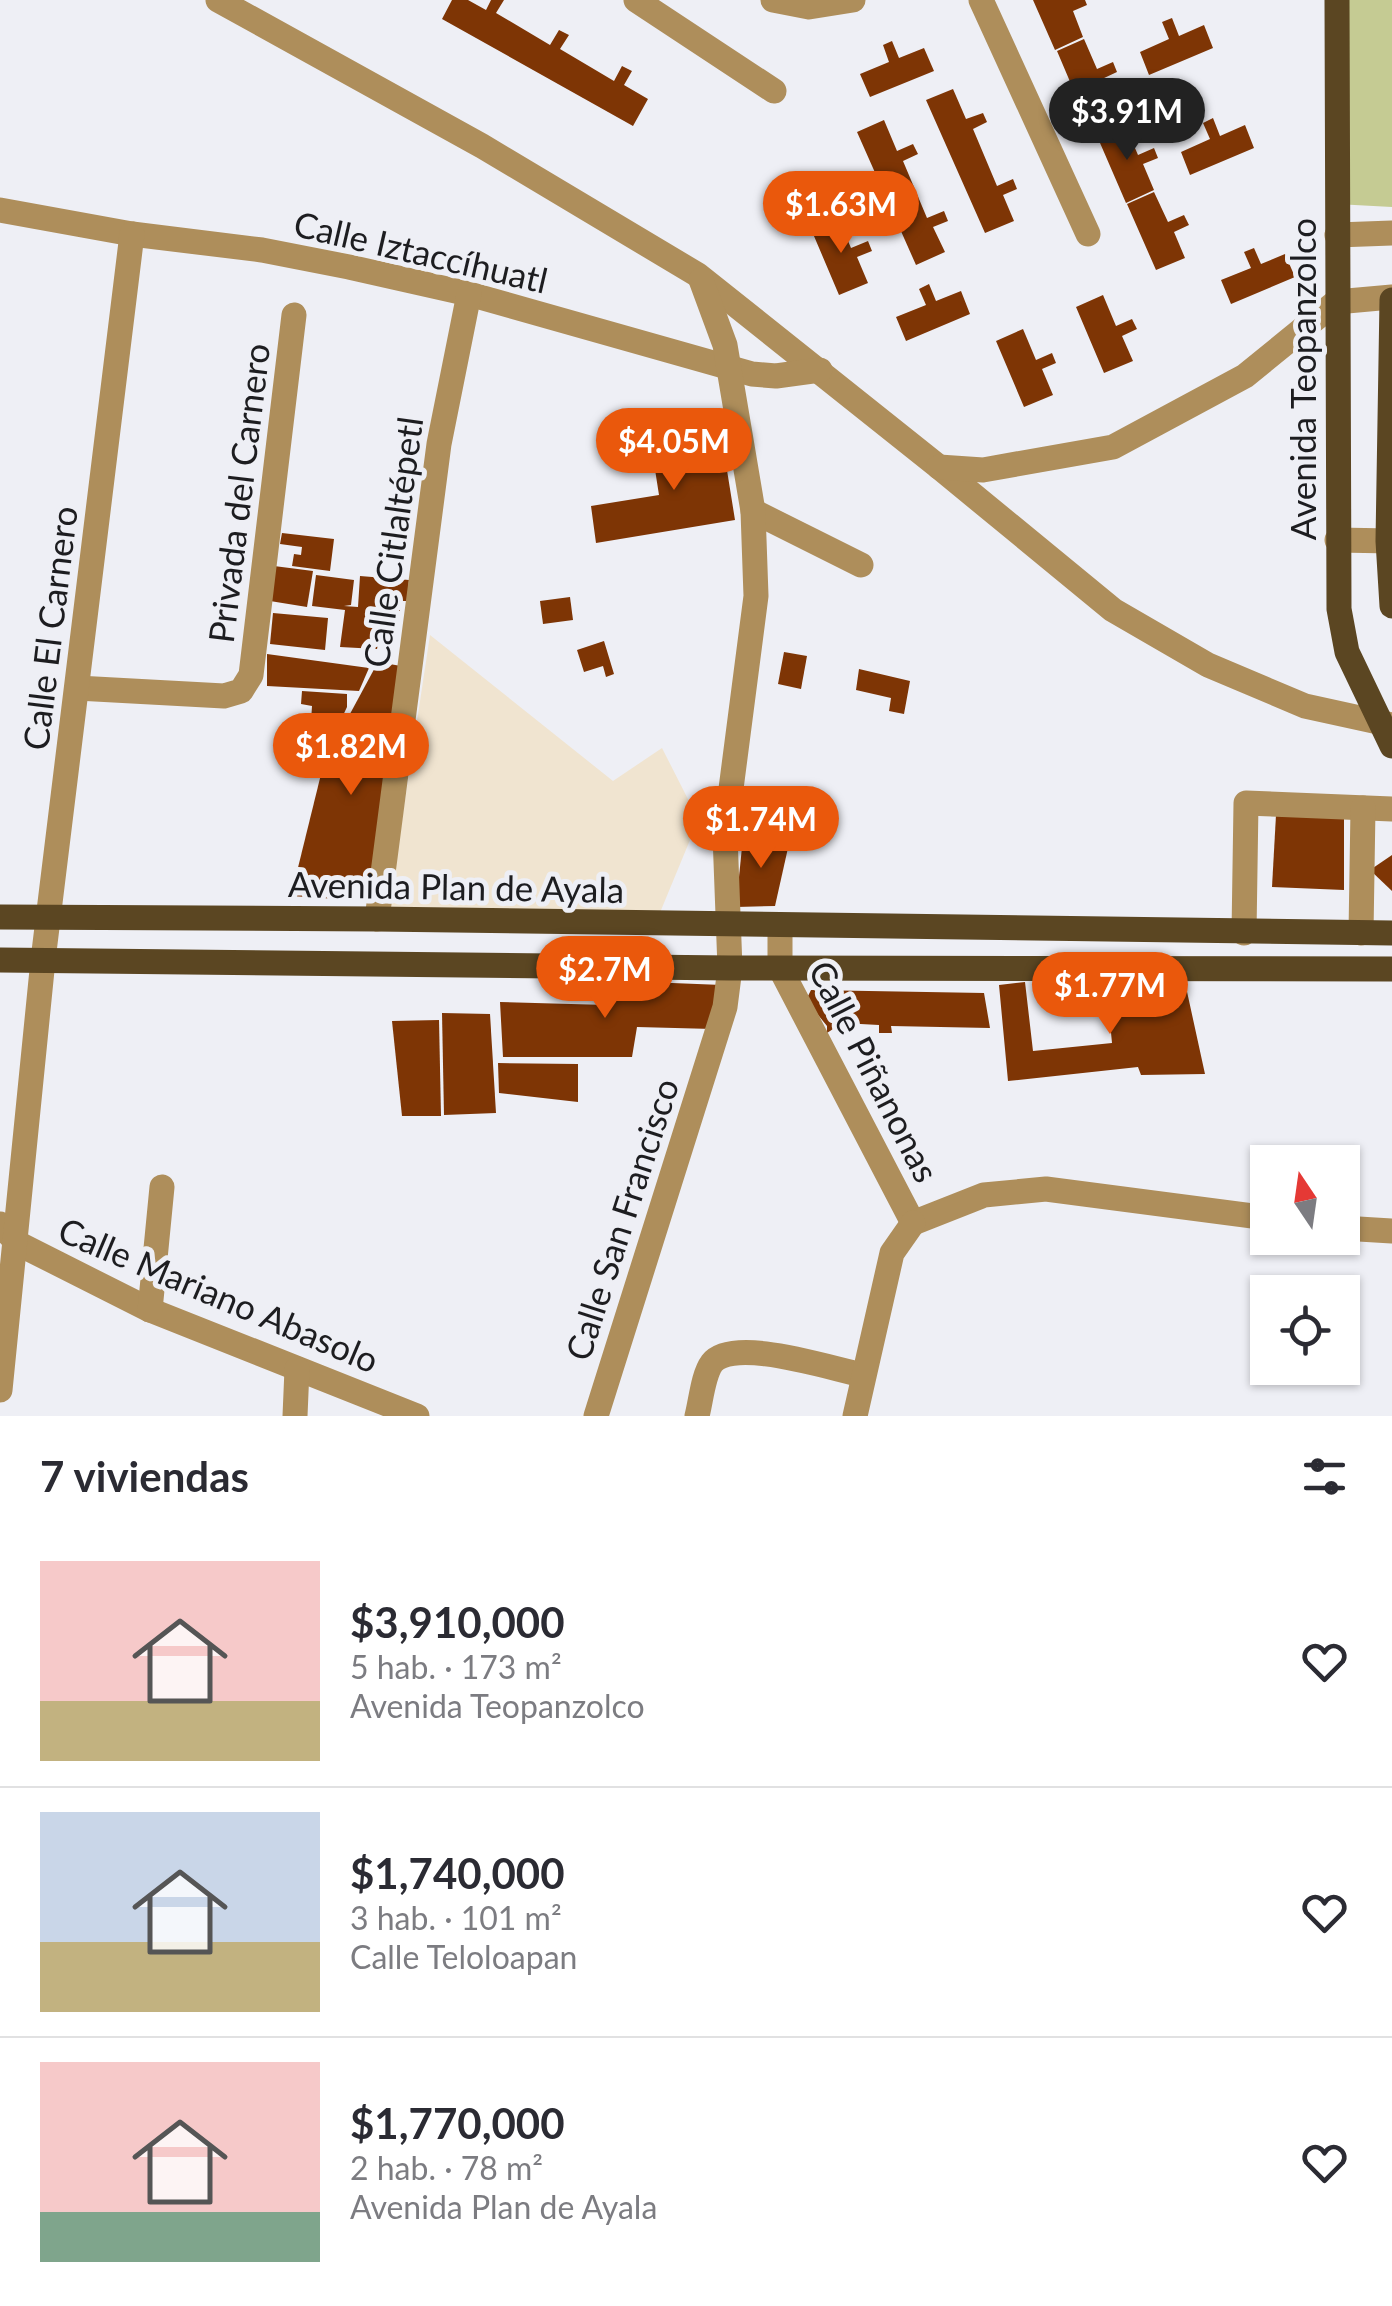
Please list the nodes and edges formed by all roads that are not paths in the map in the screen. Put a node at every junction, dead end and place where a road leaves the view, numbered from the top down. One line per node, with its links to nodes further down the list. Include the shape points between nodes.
1 (218, 0): 13 (street)
2 (636, 0): 7 (street)
3 (773, 0): 4 (street, via 809,8)
4 (853, 0)
5 (981, 0): 11 (street)
6 (1337, 0): 12 (main road, Avenida Teopanzolco)
7 (774, 91)
8 (0, 210): 10 (street, Calle Iztaccíhuatl)
9 (1392, 233): 12 (street)
10 (132, 234): 14 (street, Calle Iztaccíhuatl, via 262,250); 26 (street, Calle El Carnero)
11 (1088, 234)
12 (1337, 236): 16 (main road, Avenida Teopanzolco)
13 (698, 275): 18 (street, Calle San Francisco); 19 (street)
14 (469, 294): 18 (street, Calle Iztaccíhuatl); 33 (street, Calle Citlaltépetl, via 439,444)
15 (1392, 298): 16 (street); 23 (main road)
16 (1336, 302): 20 (street, via 1245,376 1113,447 983,470); 22 (main road, Avenida Teopanzolco)
17 (294, 314): 26 (street, Privada del Carnero, via 252,675 241,691 224,696)
18 (730, 370): 19 (street, Calle Iztaccíhuatl, via 776,376); 21 (street, Calle San Francisco)
19 (820, 370): 20 (street)
20 (939, 466): 27 (street, via 1113,610 1208,665 1305,706)
21 (753, 510): 24 (street); 35 (street, Calle San Francisco, via 756,596 725,835)
22 (1337, 540): 23 (street); 27 (main road, Avenida Teopanzolco, via 1347,652)
23 (1390, 541): 25 (main road)
24 (861, 565)
25 (1392, 606)
26 (77, 688): 32 (street, Calle El Carnero)
27 (1385, 724): 28 (main road, Avenida Teopanzolco)
28 (1392, 746)
29 (1363, 808): 30 (street); 36 (street, via 1246,803); 37 (street)
30 (1392, 809)
31 (0, 918): 32 (main road, Avenida Plan de Ayala)
32 (49, 918): 33 (main road, Avenida Plan de Ayala); 40 (street, Calle El Carnero)
33 (376, 919): 35 (main road, Avenida Plan de Ayala)
34 (780, 925): 35 (main road, Avenida Plan de Ayala); 36 (main road, Avenida Plan de Ayala); 42 (street, Calle Piñanonas)
35 (728, 926): 41 (street, Calle San Francisco)
36 (1244, 933): 37 (main road, Avenida Plan de Ayala)
37 (1361, 933): 38 (main road, Avenida Plan de Ayala)
38 (1392, 934)
39 (0, 960): 40 (main road)
40 (44, 960): 41 (main road); 49 (street, Calle El Carnero)
41 (730, 968): 42 (main road); 56 (street, Calle San Francisco, via 725,1007)
42 (780, 968): 43 (main road); 46 (street, Calle Piñanonas)
43 (1392, 969)
44 (162, 1187): 50 (street)
45 (1250, 1216): 46 (street, via 1046,1188 984,1195)
46 (913, 1224): 52 (street, Calle Piñanonas, via 892,1253)
47 (1360, 1229): 48 (street)
48 (1392, 1231)
49 (9, 1234): 50 (street, Calle Mariano Abasolo); 53 (street, Calle El Carnero)
50 (150, 1310): 51 (street, Calle Mariano Abasolo)
51 (297, 1369): 54 (street); 55 (street, Calle Mariano Abasolo)
52 (864, 1375): 57 (street, via 726,1352 710,1365); 58 (street, Calle Piñanonas)
53 (0, 1390)
54 (295, 1416)
55 (417, 1416)
56 (596, 1416)
57 (697, 1416)
58 (855, 1416)

